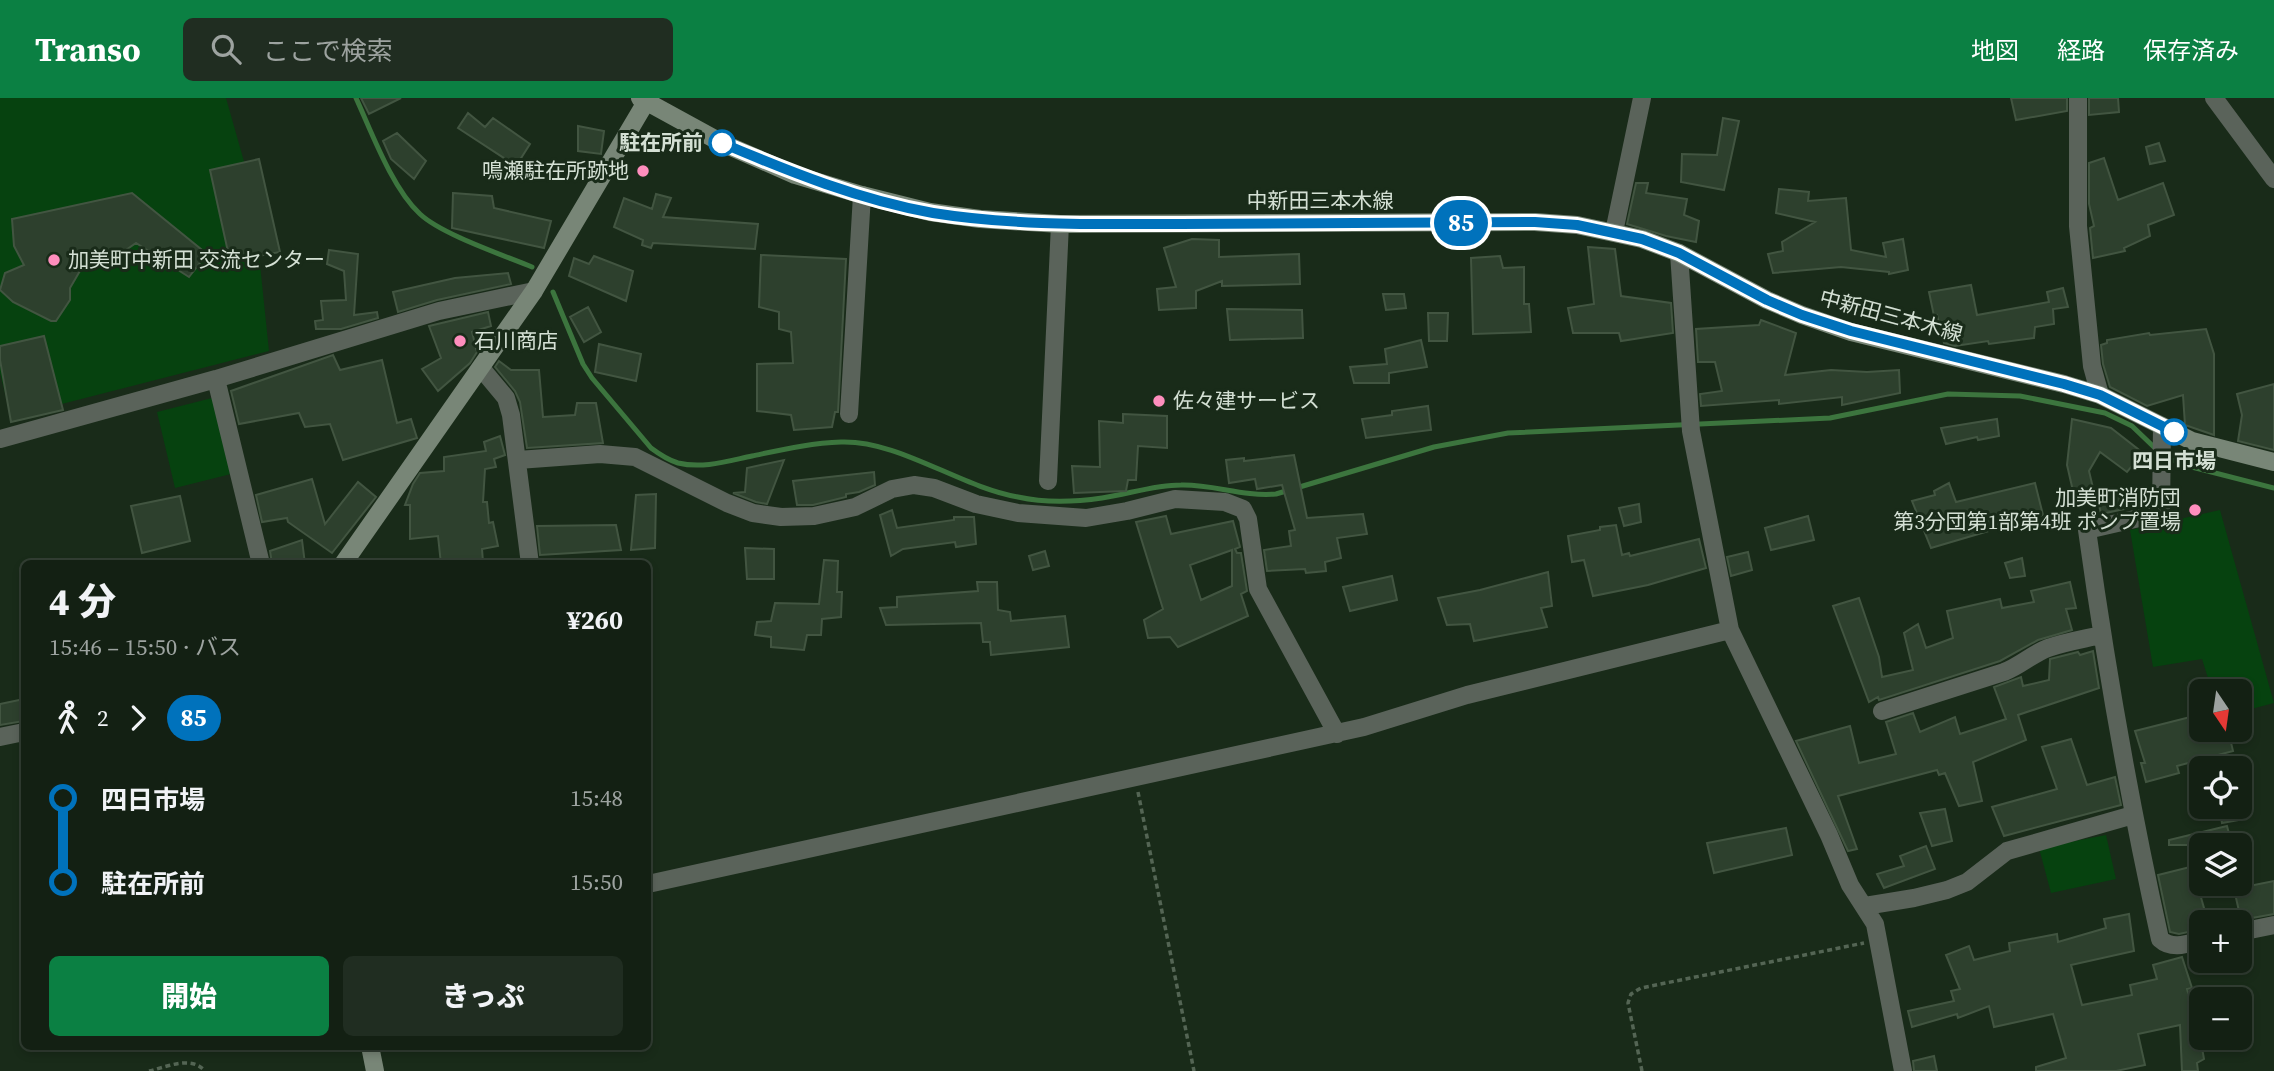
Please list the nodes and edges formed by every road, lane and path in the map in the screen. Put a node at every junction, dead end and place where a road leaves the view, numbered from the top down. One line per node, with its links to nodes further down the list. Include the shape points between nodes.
1 (1642, 98): 8 (street)
2 (2078, 98): 13 (street, via 2078,226 2092,366)
3 (2214, 98): 5 (street)
4 (643, 100): 6 (main road, 中新田三本木線, via 722,143 795,174); 10 (main road)
5 (2274, 179)
6 (862, 195): 7 (main road, 中新田三本木線, via 930,212); 14 (street)
7 (1060, 224): 8 (main road, 中新田三本木線, via 1535,222); 19 (street)
8 (1614, 232): 9 (main road, 中新田三本木線)
9 (1679, 253): 13 (main road, 中新田三本木線, via 1767,300 1814,319); 23 (street, via 1690,425)
10 (534, 291): 11 (main road); 12 (street, via 439,311)
11 (481, 368): 17 (street, via 506,398); 21 (main road)
12 (216, 379): 15 (street); 20 (street)
13 (2100, 395): 16 (main road, 中新田三本木線)
14 (849, 414)
15 (0, 439)
16 (2162, 443): 18 (main road, 中新田三本木線, via 2192,441); 24 (street, via 2161,513 2087,530)
17 (518, 460): 22 (street); 27 (street, via 600,454 635,457 727,503 781,517 855,507 892,489 914,485 1018,513 1086,518 1175,499 1225,502 1243,509 1248,519 1258,589)
18 (2274, 462)
19 (1048, 481)
20 (260, 560)
21 (346, 560)
22 (530, 560)
23 (1730, 630): 27 (street, via 1467,695); 32 (street, via 1850,885)
24 (2101, 635): 25 (street, via 2049,647 2004,672); 30 (street)
25 (1882, 710)
26 (21, 733): 28 (street)
27 (1337, 734): 29 (street)
28 (0, 737)
29 (1135, 778): 31 (street); 41 (path)
30 (2133, 815): 32 (street, via 2007,851 1967,882 1947,890); 36 (street, via 2160,939 2166,945)
31 (651, 883)
32 (1865, 906): 35 (street)
33 (2274, 925): 34 (street)
34 (2252, 930)
35 (1880, 940): 42 (path, via 1641,988 1630,994); 43 (street)
36 (2189, 943)
37 (371, 1050): 40 (main road)
38 (149, 1071): 39 (path, via 190,1062)
39 (205, 1071)
40 (375, 1071)
41 (1194, 1071)
42 (1642, 1071)
43 (1903, 1071)

